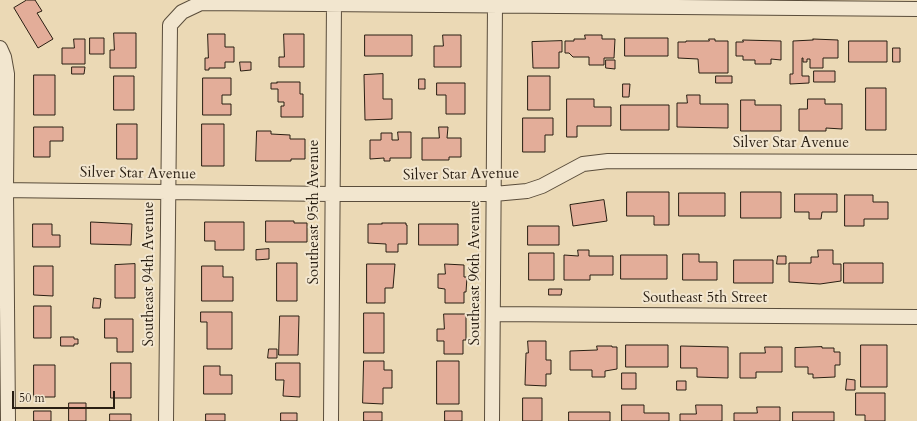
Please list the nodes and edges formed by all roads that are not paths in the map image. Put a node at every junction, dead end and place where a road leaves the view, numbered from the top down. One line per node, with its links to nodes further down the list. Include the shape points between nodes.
1 (389, 2): 2 (street); 3 (street)
2 (334, 3): 8 (street, Southeast 94th Avenue, via 201,2 182,12 170,25); 9 (street, Southeast 95th Avenue)
3 (495, 5): 4 (street); 10 (street, Southeast 96th Avenue)
4 (917, 9)
5 (0, 48): 7 (street, via 7,74)
6 (917, 162): 10 (street, Silver Star Avenue, via 608,161 583,164 542,186 527,191)
7 (3, 190): 8 (street, Silver Star Avenue); 13 (street)
8 (168, 192): 9 (street, Silver Star Avenue); 15 (street, Southeast 94th Avenue)
9 (333, 194): 10 (street, Silver Star Avenue); 16 (street, Southeast 95th Avenue)
10 (494, 194): 11 (street, Southeast 96th Avenue)
11 (493, 314): 12 (street, Southeast 5th Street); 17 (street, Southeast 96th Avenue)
12 (917, 317)
13 (4, 356): 14 (street)
14 (8, 421)
15 (166, 421)
16 (331, 421)
17 (492, 421)

